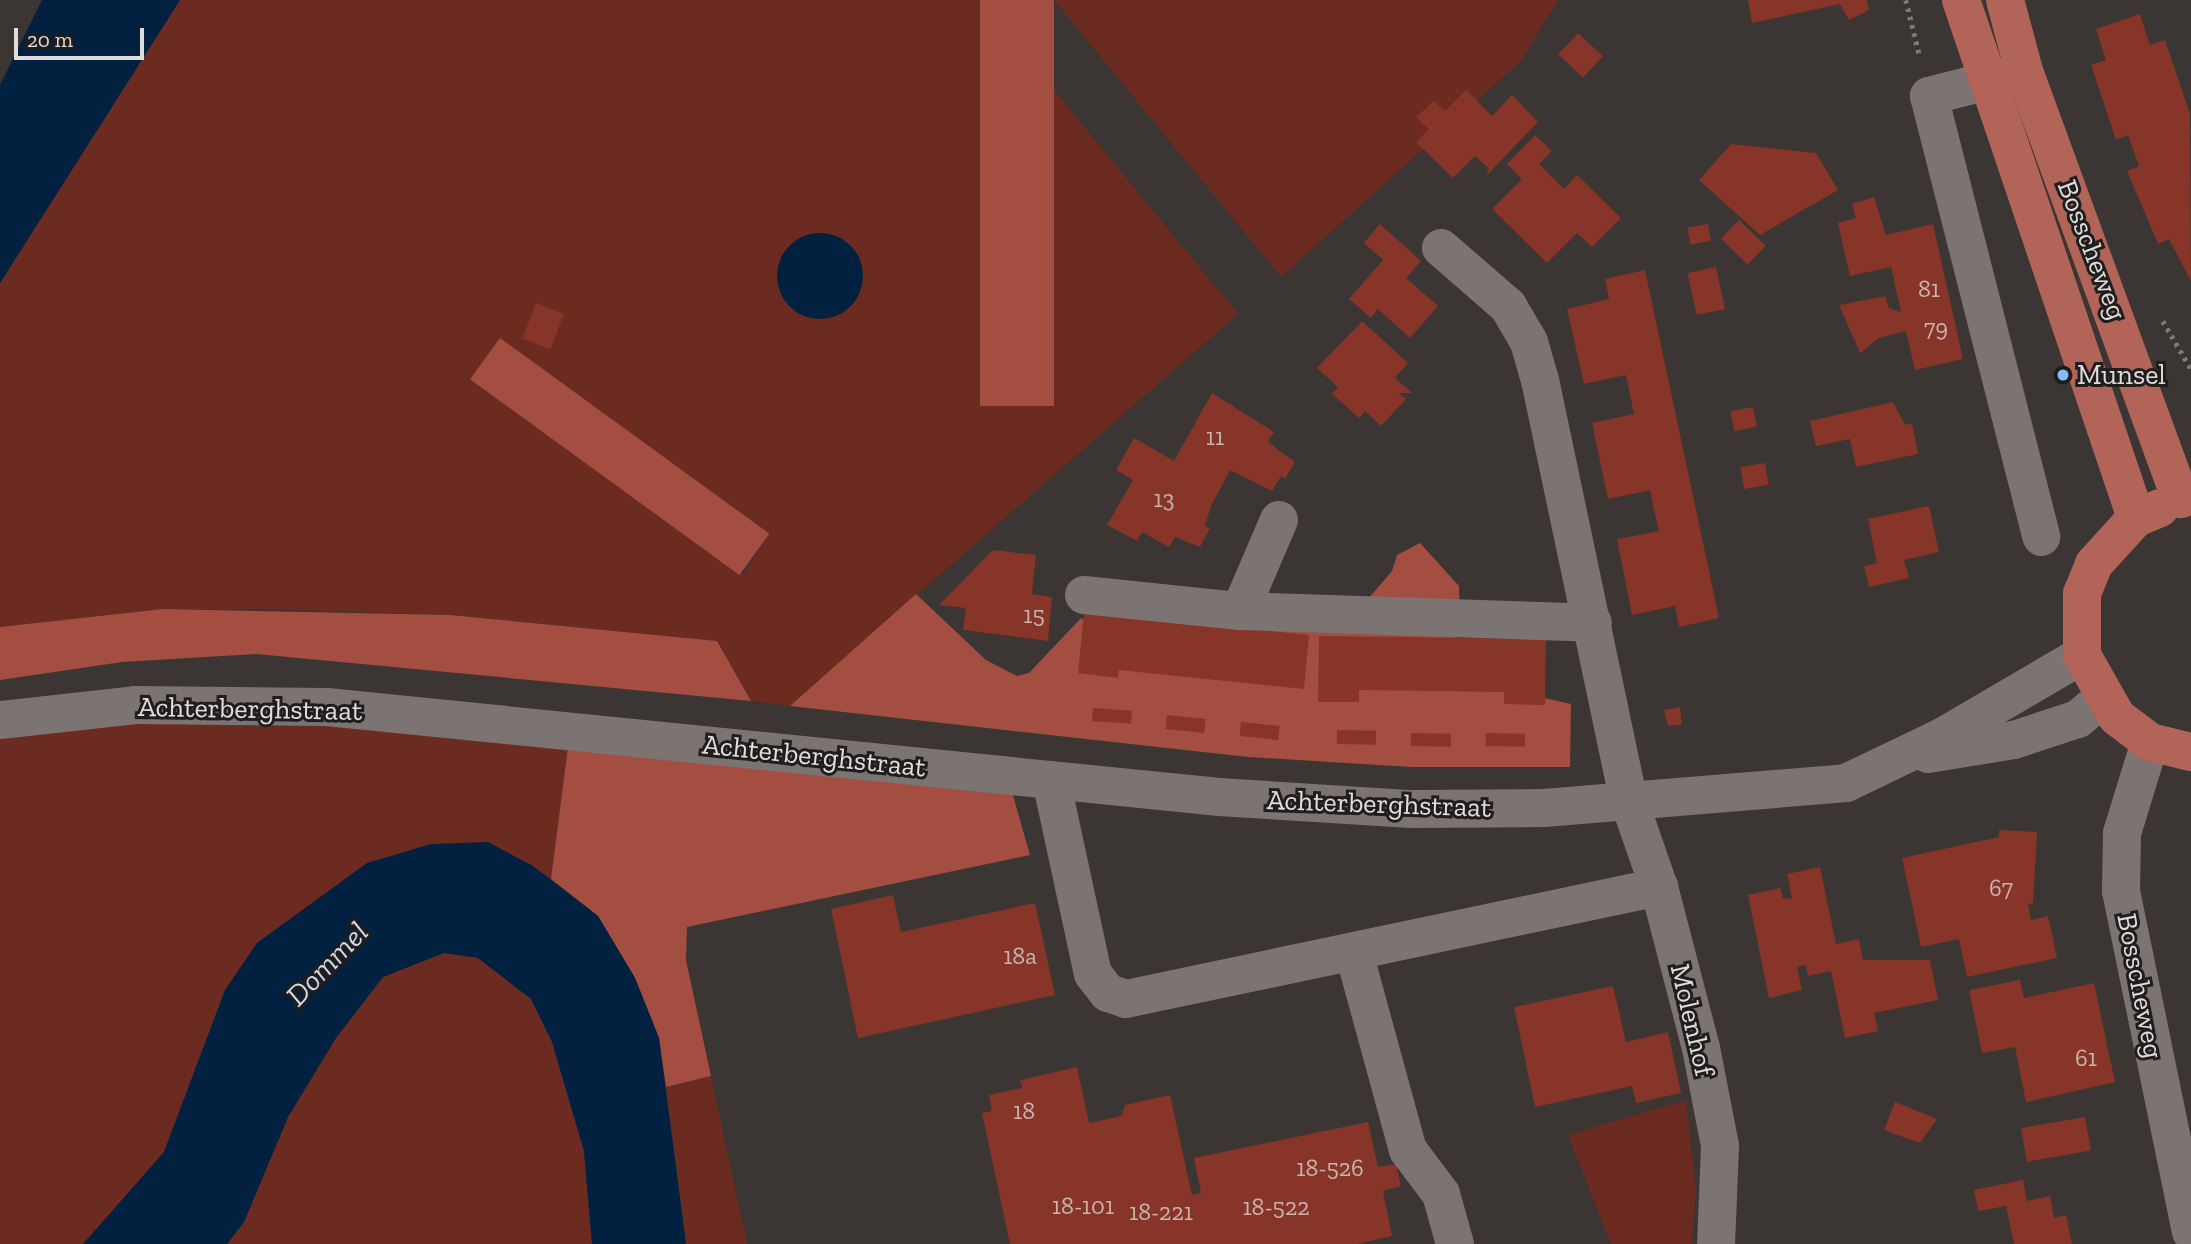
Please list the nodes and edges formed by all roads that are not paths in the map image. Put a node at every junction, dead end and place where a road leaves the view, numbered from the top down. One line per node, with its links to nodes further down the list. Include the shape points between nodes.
1 (1961, 0): 4 (main road, Bosscheweg)
2 (2005, 0): 3 (main road, Bosscheweg)
3 (2024, 71): 4 (street); 6 (main road, Bosscheweg)
4 (1986, 83): 7 (main road, Bosscheweg); 9 (street, via 1929,96)
5 (1441, 248): 12 (street, via 1508,306 1529,342)
6 (2186, 499): 7 (main road)
7 (2136, 518): 13 (main road, via 2106,547 2082,593)
8 (1279, 520): 11 (street)
9 (2041, 537)
10 (1084, 595): 11 (street)
11 (1240, 611): 12 (street)
12 (1594, 623): 20 (street)
13 (2082, 655): 14 (main road); 18 (street, Achterberghstraat)
14 (2102, 699): 16 (main road); 18 (street, Achterberghstraat, via 2078,719 2014,740)
15 (0, 720): 19 (street, Achterberghstraat, via 135,705 327,707)
16 (2150, 742): 17 (main road); 23 (street, Bosscheweg, via 2122,833 2121,891)
17 (2191, 752)
18 (1895, 760): 20 (street, Achterberghstraat, via 1846,783)
19 (1051, 780): 20 (street, Achterberghstraat, via 1412,809); 22 (street, via 1093,974 1108,993 1153,998)
20 (1629, 801): 21 (street, Molenhof)
21 (1660, 887): 22 (street); 25 (street, Molenhof, via 1720,1146)
22 (1354, 953): 24 (street, via 1408,1150 1441,1194)
23 (2191, 1232)
24 (1455, 1244)
25 (1716, 1244)

